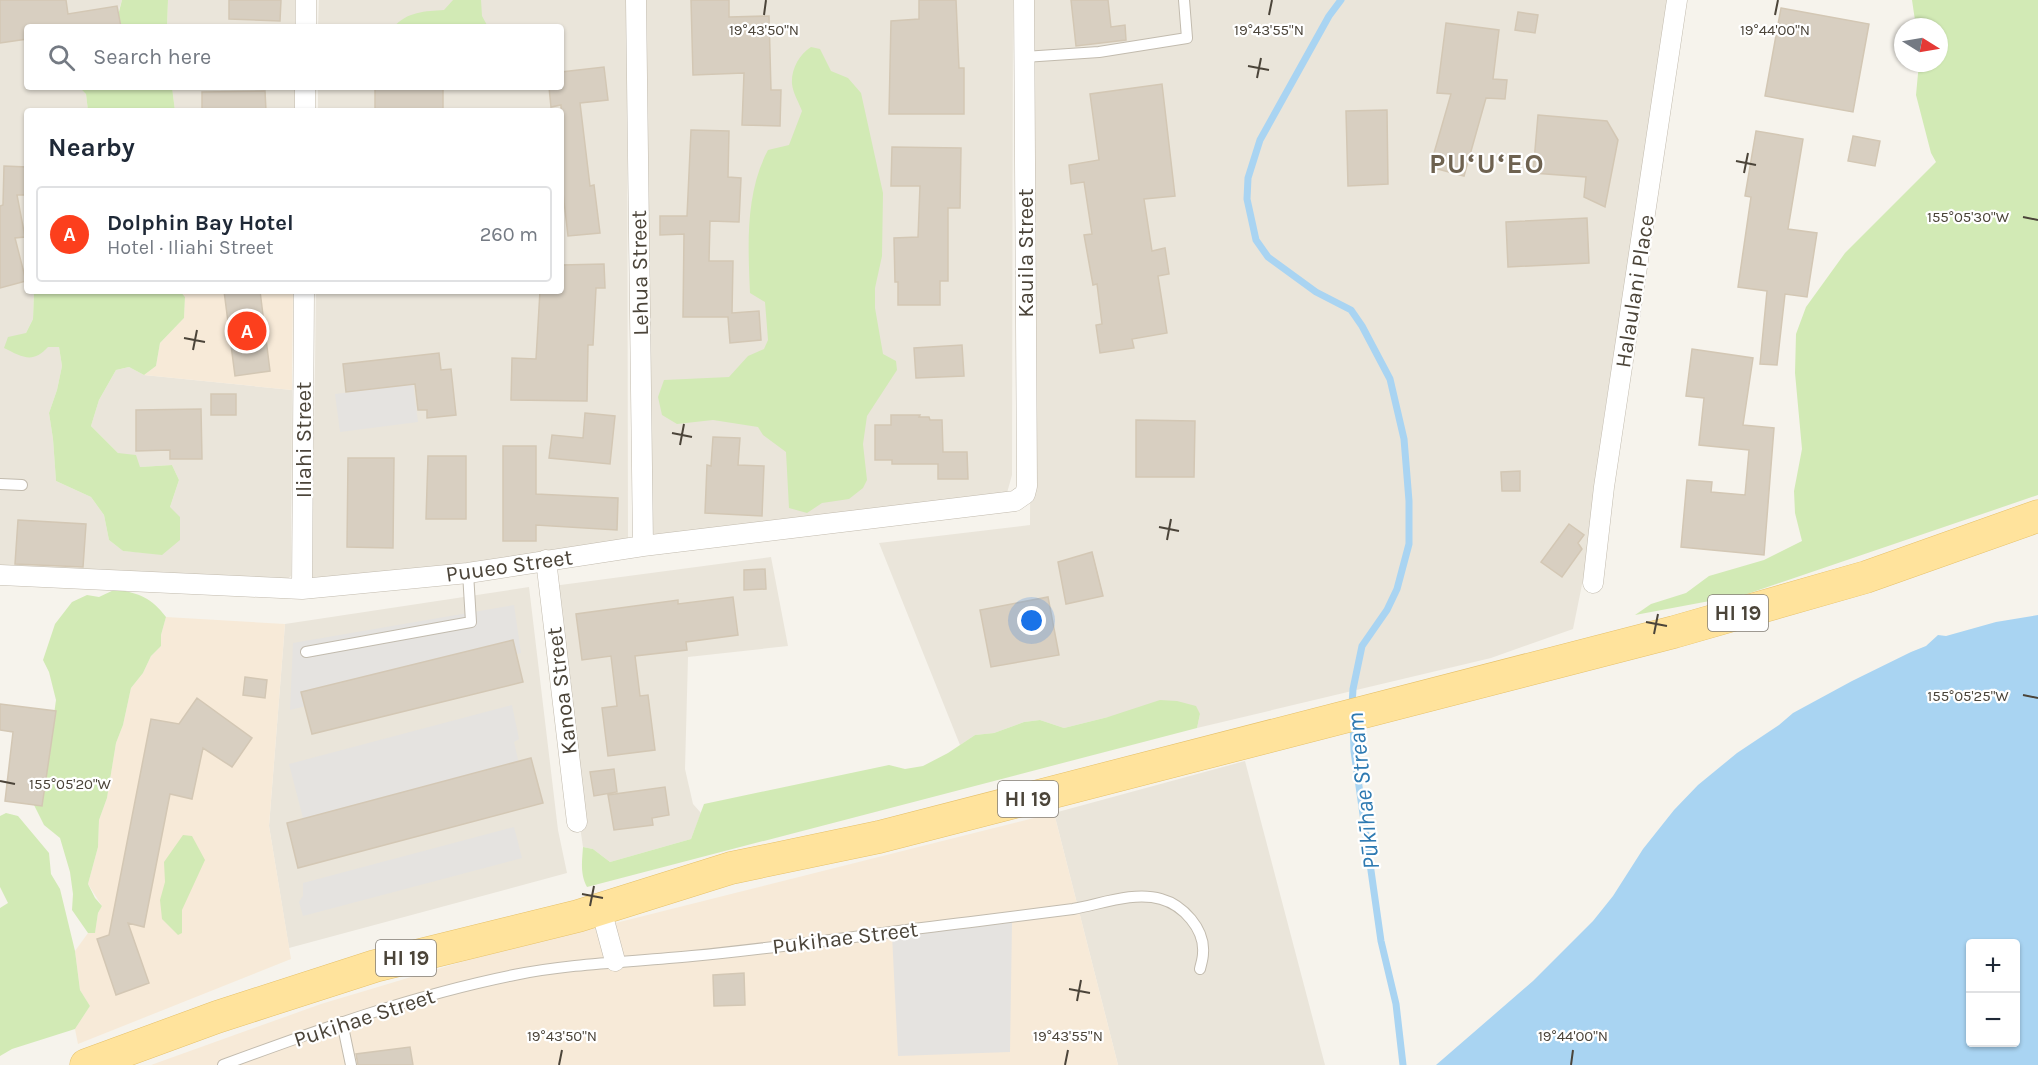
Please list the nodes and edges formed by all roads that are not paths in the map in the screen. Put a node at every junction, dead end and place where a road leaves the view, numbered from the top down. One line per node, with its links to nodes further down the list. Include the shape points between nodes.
1 (306, 0): 6 (street)
2 (636, 0): 15 (street, Lehua Street)
3 (1024, 0): 7 (street, Kauila Street)
4 (1184, 0): 7 (lane, via 1187,38 1099,52)
5 (1677, 0): 19 (street, Halaulani Place)
6 (306, 24)
7 (1024, 57): 13 (street, Kauila Street, via 1027,486 1025,494)
8 (305, 90): 9 (street)
9 (305, 108)
10 (304, 294): 20 (street, Iliahi Street)
11 (0, 484): 12 (lane)
12 (22, 485)
13 (1016, 501): 15 (street, Puueo Street)
14 (2038, 516): 23 (main road, HI 19, via 1866,577 1674,632 879,837 731,868)
15 (643, 546): 16 (street, Puueo Street)
16 (546, 560): 17 (street, Puueo Street); 22 (street, Kanoa Street)
17 (468, 573): 20 (street, Puueo Street); 21 (lane, via 471,622)
18 (0, 575): 20 (street, Puueo Street)
19 (1593, 583)
20 (302, 589)
21 (306, 652)
22 (577, 822)
23 (601, 909): 24 (street); 27 (main road, HI 19, via 375,966)
24 (615, 961): 25 (lane, Pukihae Street, via 691,956 1074,909 1146,896 1178,906 1190,917 1204,951); 26 (lane, Pukihae Street, via 516,975)
25 (1200, 969)
26 (342, 1022): 28 (lane, Pukihae Street); 29 (lane)
27 (86, 1065)
28 (222, 1065)
29 (351, 1065)

